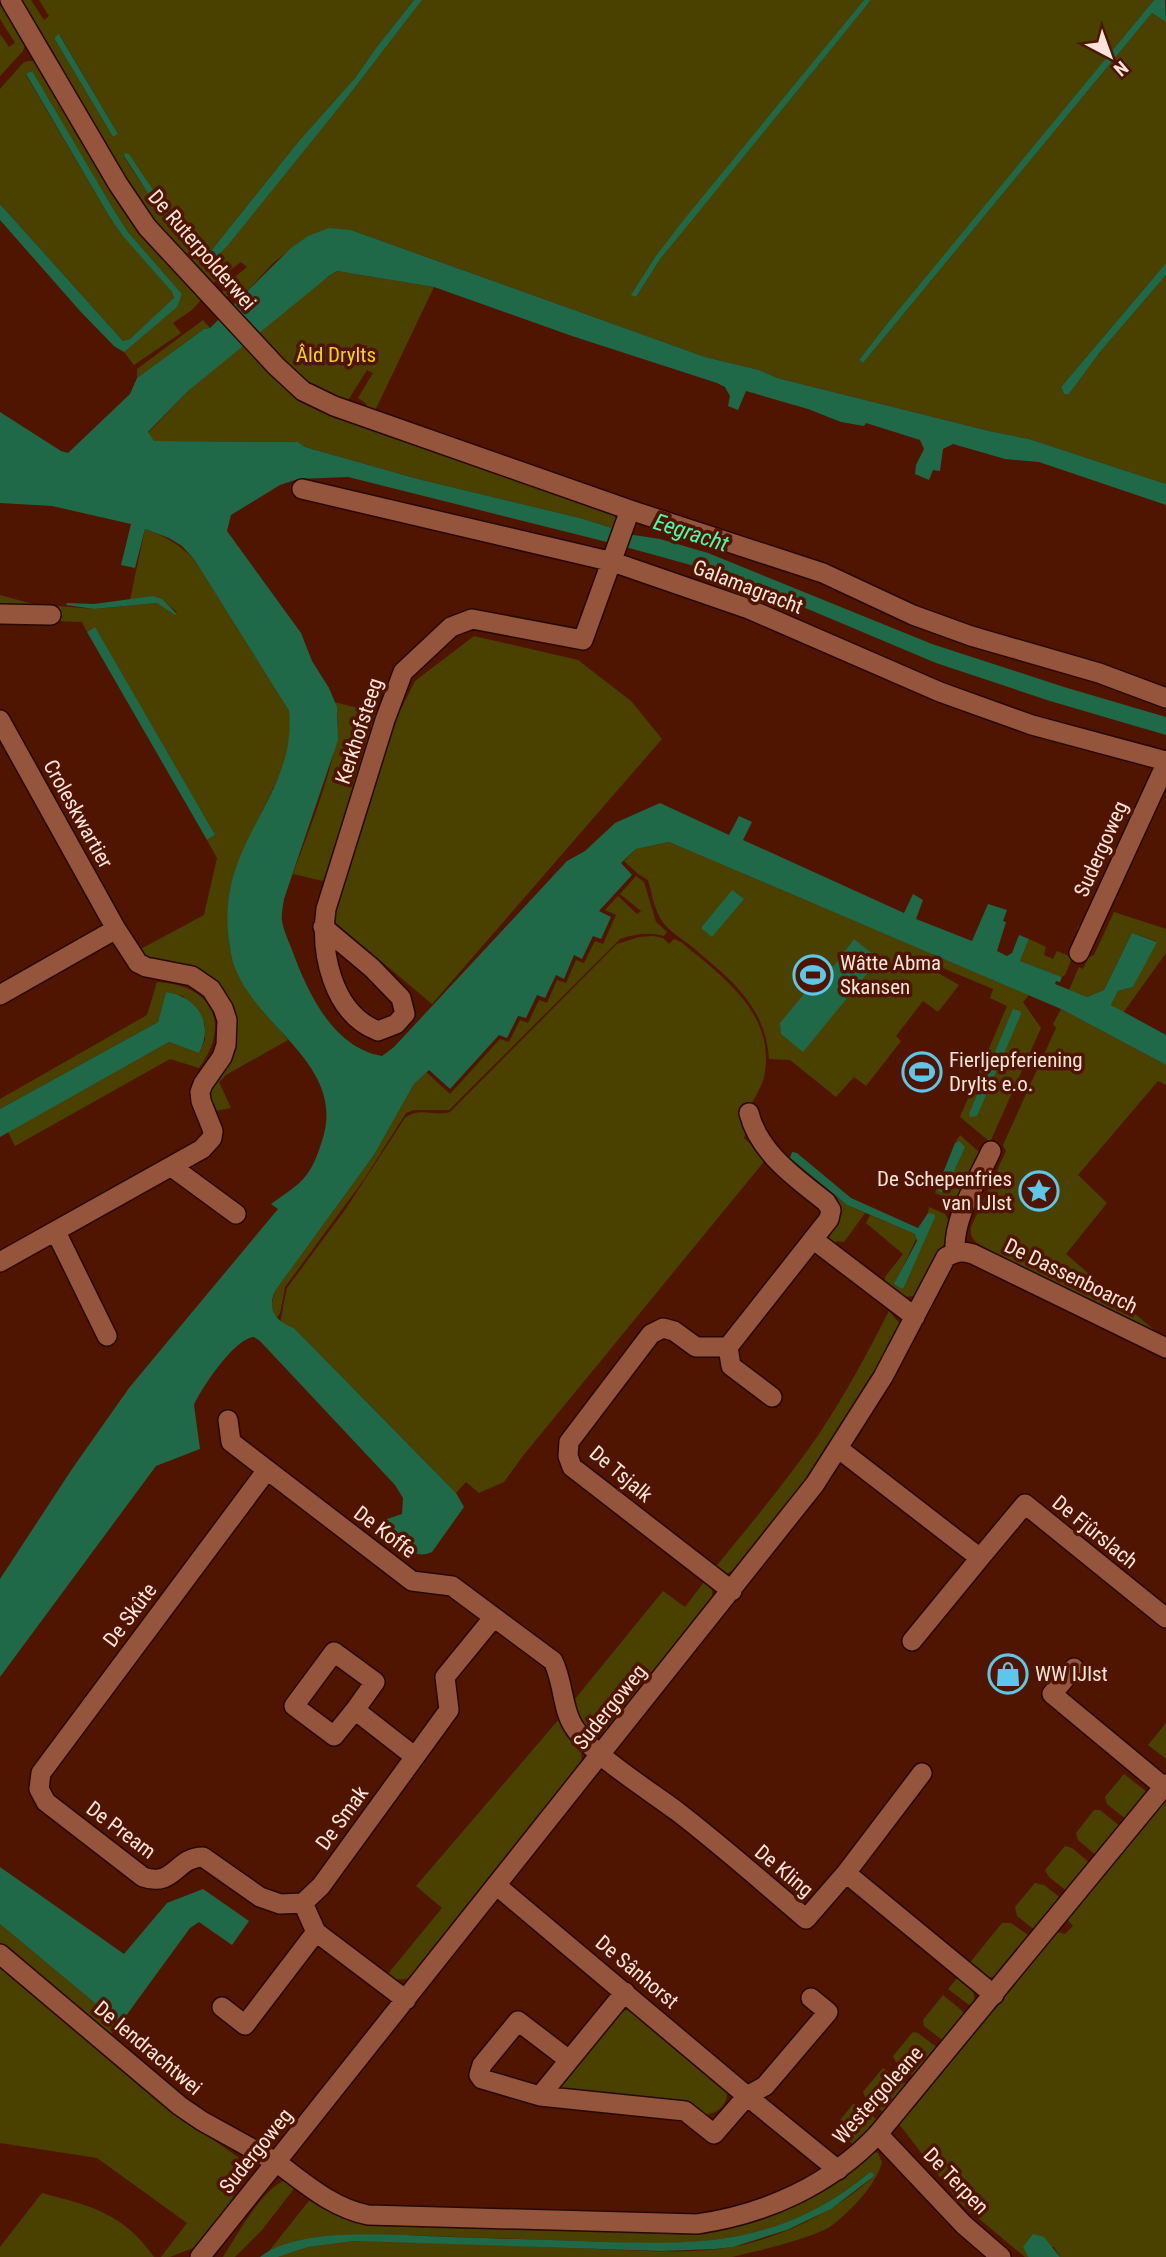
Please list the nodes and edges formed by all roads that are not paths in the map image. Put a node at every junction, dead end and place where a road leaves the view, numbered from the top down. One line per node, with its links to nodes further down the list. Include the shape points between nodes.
1 (10, 0): 3 (street, De Ruterpolderwei, via 131,205 160,242 303,391)
2 (302, 489): 4 (street, Galamagracht)
3 (627, 519): 4 (street, Kerkhofsteeg); 7 (street, via 823,573 913,615)
4 (615, 555): 9 (street, Galamagracht, via 940,692 1032,726); 10 (street, Kerkhofsteeg, via 583,640 472,619 450,627 403,672 384,720)
5 (0, 614): 6 (street)
6 (51, 615)
7 (1166, 698)
8 (0, 720): 11 (street, Croleskwartier)
9 (1166, 762): 12 (street, Sudergoweg)
10 (323, 927): 10 (street, Kerkhofsteeg, via 327,968 344,1001 363,1025 378,1031 396,1024 405,1014 401,998)
11 (116, 929): 13 (street); 16 (street, Croleskwartier, via 138,963 181,972 202,982 218,998 226,1020 222,1057 200,1092 212,1138)
12 (1079, 953)
13 (0, 995)
14 (749, 1113): 19 (street, via 752,1126 775,1161 831,1210)
15 (991, 1151): 20 (street, Sudergoweg, via 954,1236)
16 (172, 1167): 17 (street); 18 (street, Croleskwartier)
17 (236, 1214)
18 (56, 1232): 21 (street, Croleskwartier); 23 (street)
19 (814, 1240): 22 (street); 24 (street)
20 (955, 1252): 22 (street, Sudergoweg, via 940,1266); 25 (street, De Dassenboarch, via 973,1254)
21 (0, 1262)
22 (915, 1317): 28 (street, Sudergoweg)
23 (107, 1336)
24 (728, 1347): 26 (street, via 731,1366); 31 (street, De Tsjalk, via 696,1347 663,1328 652,1334 569,1442 568,1456 572,1467)
25 (1166, 1348)
26 (772, 1397)
27 (228, 1420): 29 (street, De Koffe, via 231,1442)
28 (839, 1449): 30 (street); 31 (street, Sudergoweg)
29 (267, 1470): 32 (street, De Koffe, via 412,1581 452,1586); 41 (street, De Skûte, via 41,1773)
30 (980, 1558): 33 (street, De Fjûrslach, via 1025,1504); 34 (street)
31 (732, 1591): 37 (street, Sudergoweg)
32 (494, 1617): 37 (street, De Koffe, via 553,1661 569,1719); 38 (street, De Smak, via 445,1677 449,1710)
33 (1166, 1618)
34 (912, 1641)
35 (1074, 1668): 40 (street, Westergoleane, via 1052,1694)
36 (355, 1710): 38 (street)
37 (601, 1754): 42 (street, De Kling, via 806,1919); 43 (street, Sudergoweg)
38 (414, 1756): 44 (street, De Smak)
39 (922, 1773): 42 (street)
40 (1165, 1786): 48 (street, Westergoleane)
41 (38, 1789): 44 (street, De Pream, via 46,1802 143,1877 153,1881 169,1877 183,1862 203,1857 260,1896 280,1904)
42 (846, 1873): 48 (street, De Kling)
43 (496, 1885): 47 (street, De Sânhorst); 50 (street, Sudergoweg)
44 (303, 1903): 45 (street)
45 (316, 1932): 50 (street); 51 (street, via 245,2025)
46 (0, 1954): 56 (street, De Iendrachtwei, via 180,2106)
47 (625, 1992): 52 (street); 54 (street, De Sânhorst)
48 (993, 1995): 55 (street, Westergoleane)
49 (811, 1998): 54 (street, via 828,2012 765,2086)
50 (406, 2000): 56 (street, Sudergoweg)
51 (222, 2007)
52 (569, 2060): 53 (street); 53 (street, via 519,2021 479,2071 482,2079)
53 (540, 2096): 54 (street, via 685,2111 714,2134)
54 (747, 2096): 57 (street, De Sânhorst)
55 (878, 2134): 57 (street, Westergoleane); 59 (street, De Terpen, via 964,2225)
56 (276, 2162): 57 (street, Westergoleane, via 334,2204 368,2215 696,2224 765,2208); 58 (street, Sudergoweg)
57 (838, 2170)
58 (200, 2257)
59 (1001, 2257)

